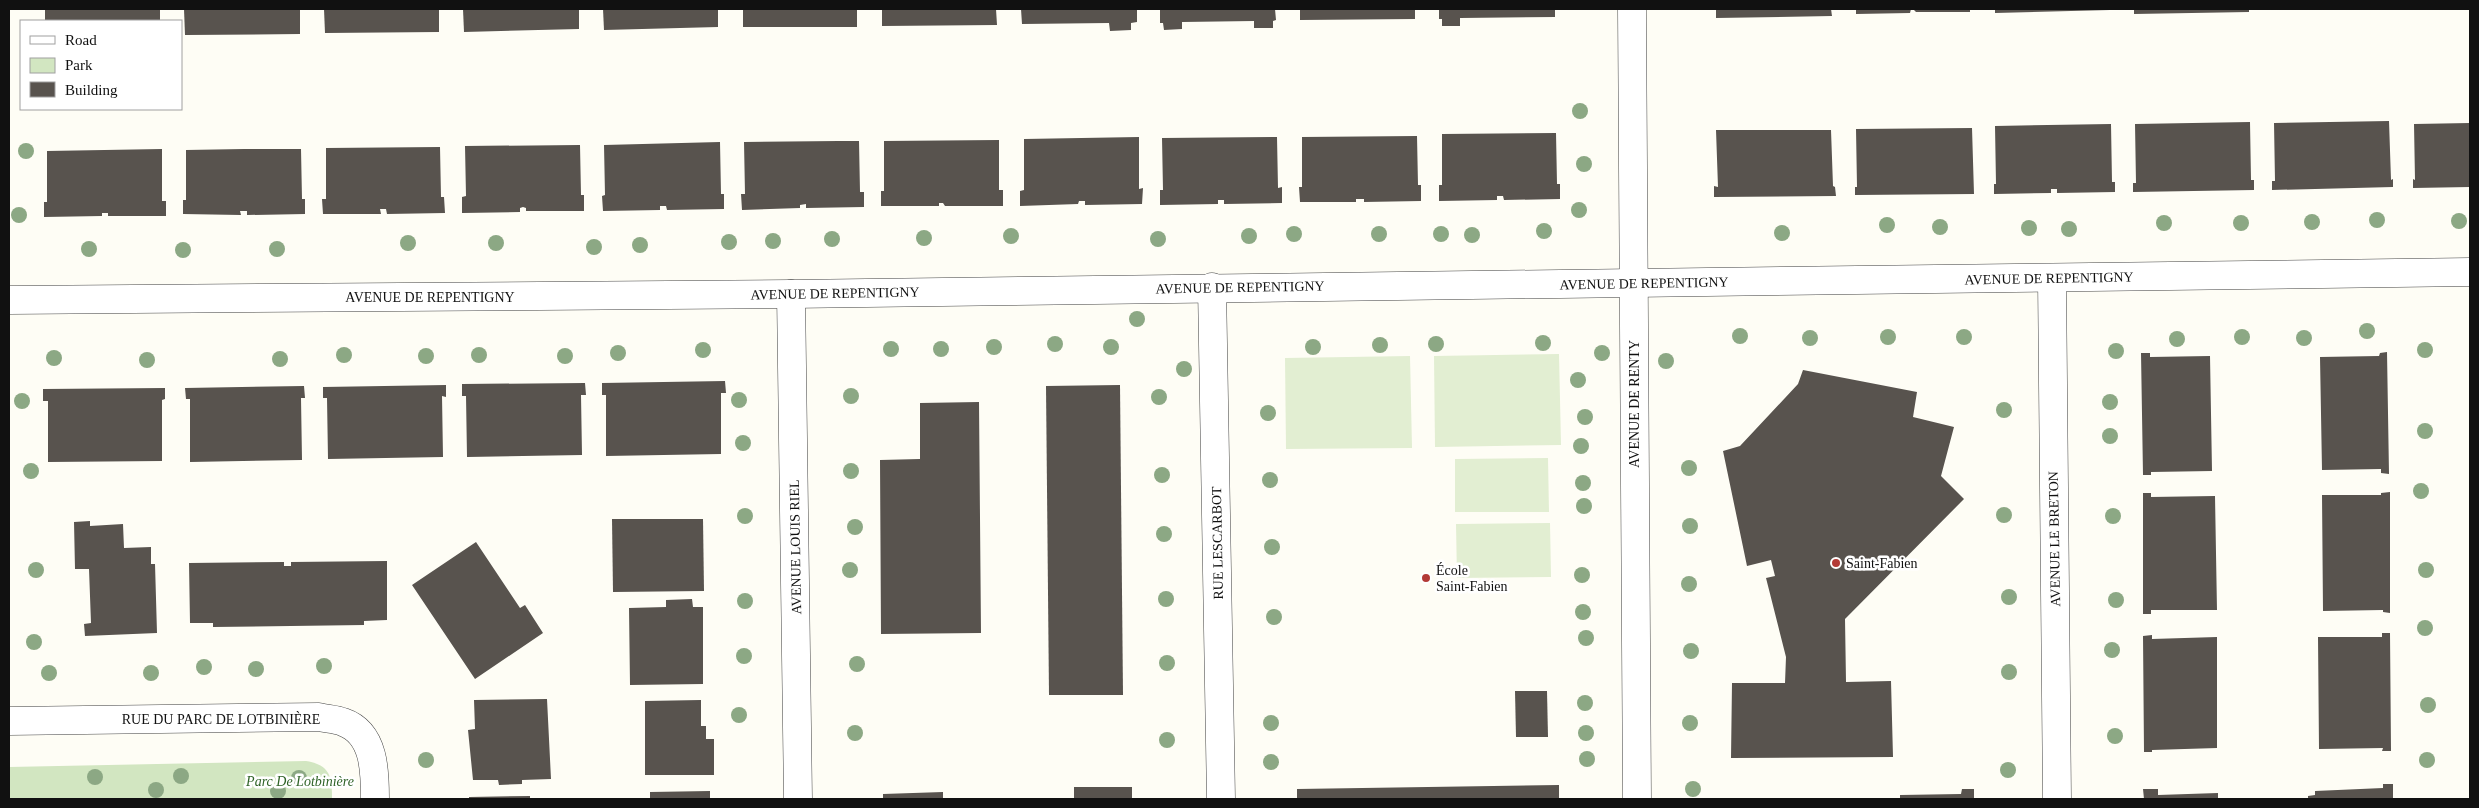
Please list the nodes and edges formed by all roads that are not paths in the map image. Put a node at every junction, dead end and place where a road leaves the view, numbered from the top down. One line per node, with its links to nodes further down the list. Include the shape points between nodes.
1 (1632, 9): 4 (street, AVENUE DE RENTY)
2 (2470, 272): 3 (street, AVENUE DE REPENTIGNY)
3 (2052, 279): 4 (street, AVENUE DE REPENTIGNY); 13 (street, AVENUE LE BRETON)
4 (1633, 284): 5 (street, AVENUE DE REPENTIGNY); 12 (street, AVENUE DE RENTY)
5 (1212, 287): 6 (street, AVENUE DE REPENTIGNY); 11 (street, RUE LESCARBOT)
6 (791, 294): 7 (street, AVENUE DE REPENTIGNY); 10 (street, AVENUE LOUIS RIEL)
7 (9, 300)
8 (9, 721): 9 (street, RUE DU PARC DE LOTBINIÈRE, via 319,717 344,722 360,734 370,750)
9 (375, 799)
10 (798, 799)
11 (1221, 799)
12 (1637, 799)
13 (2057, 799)

